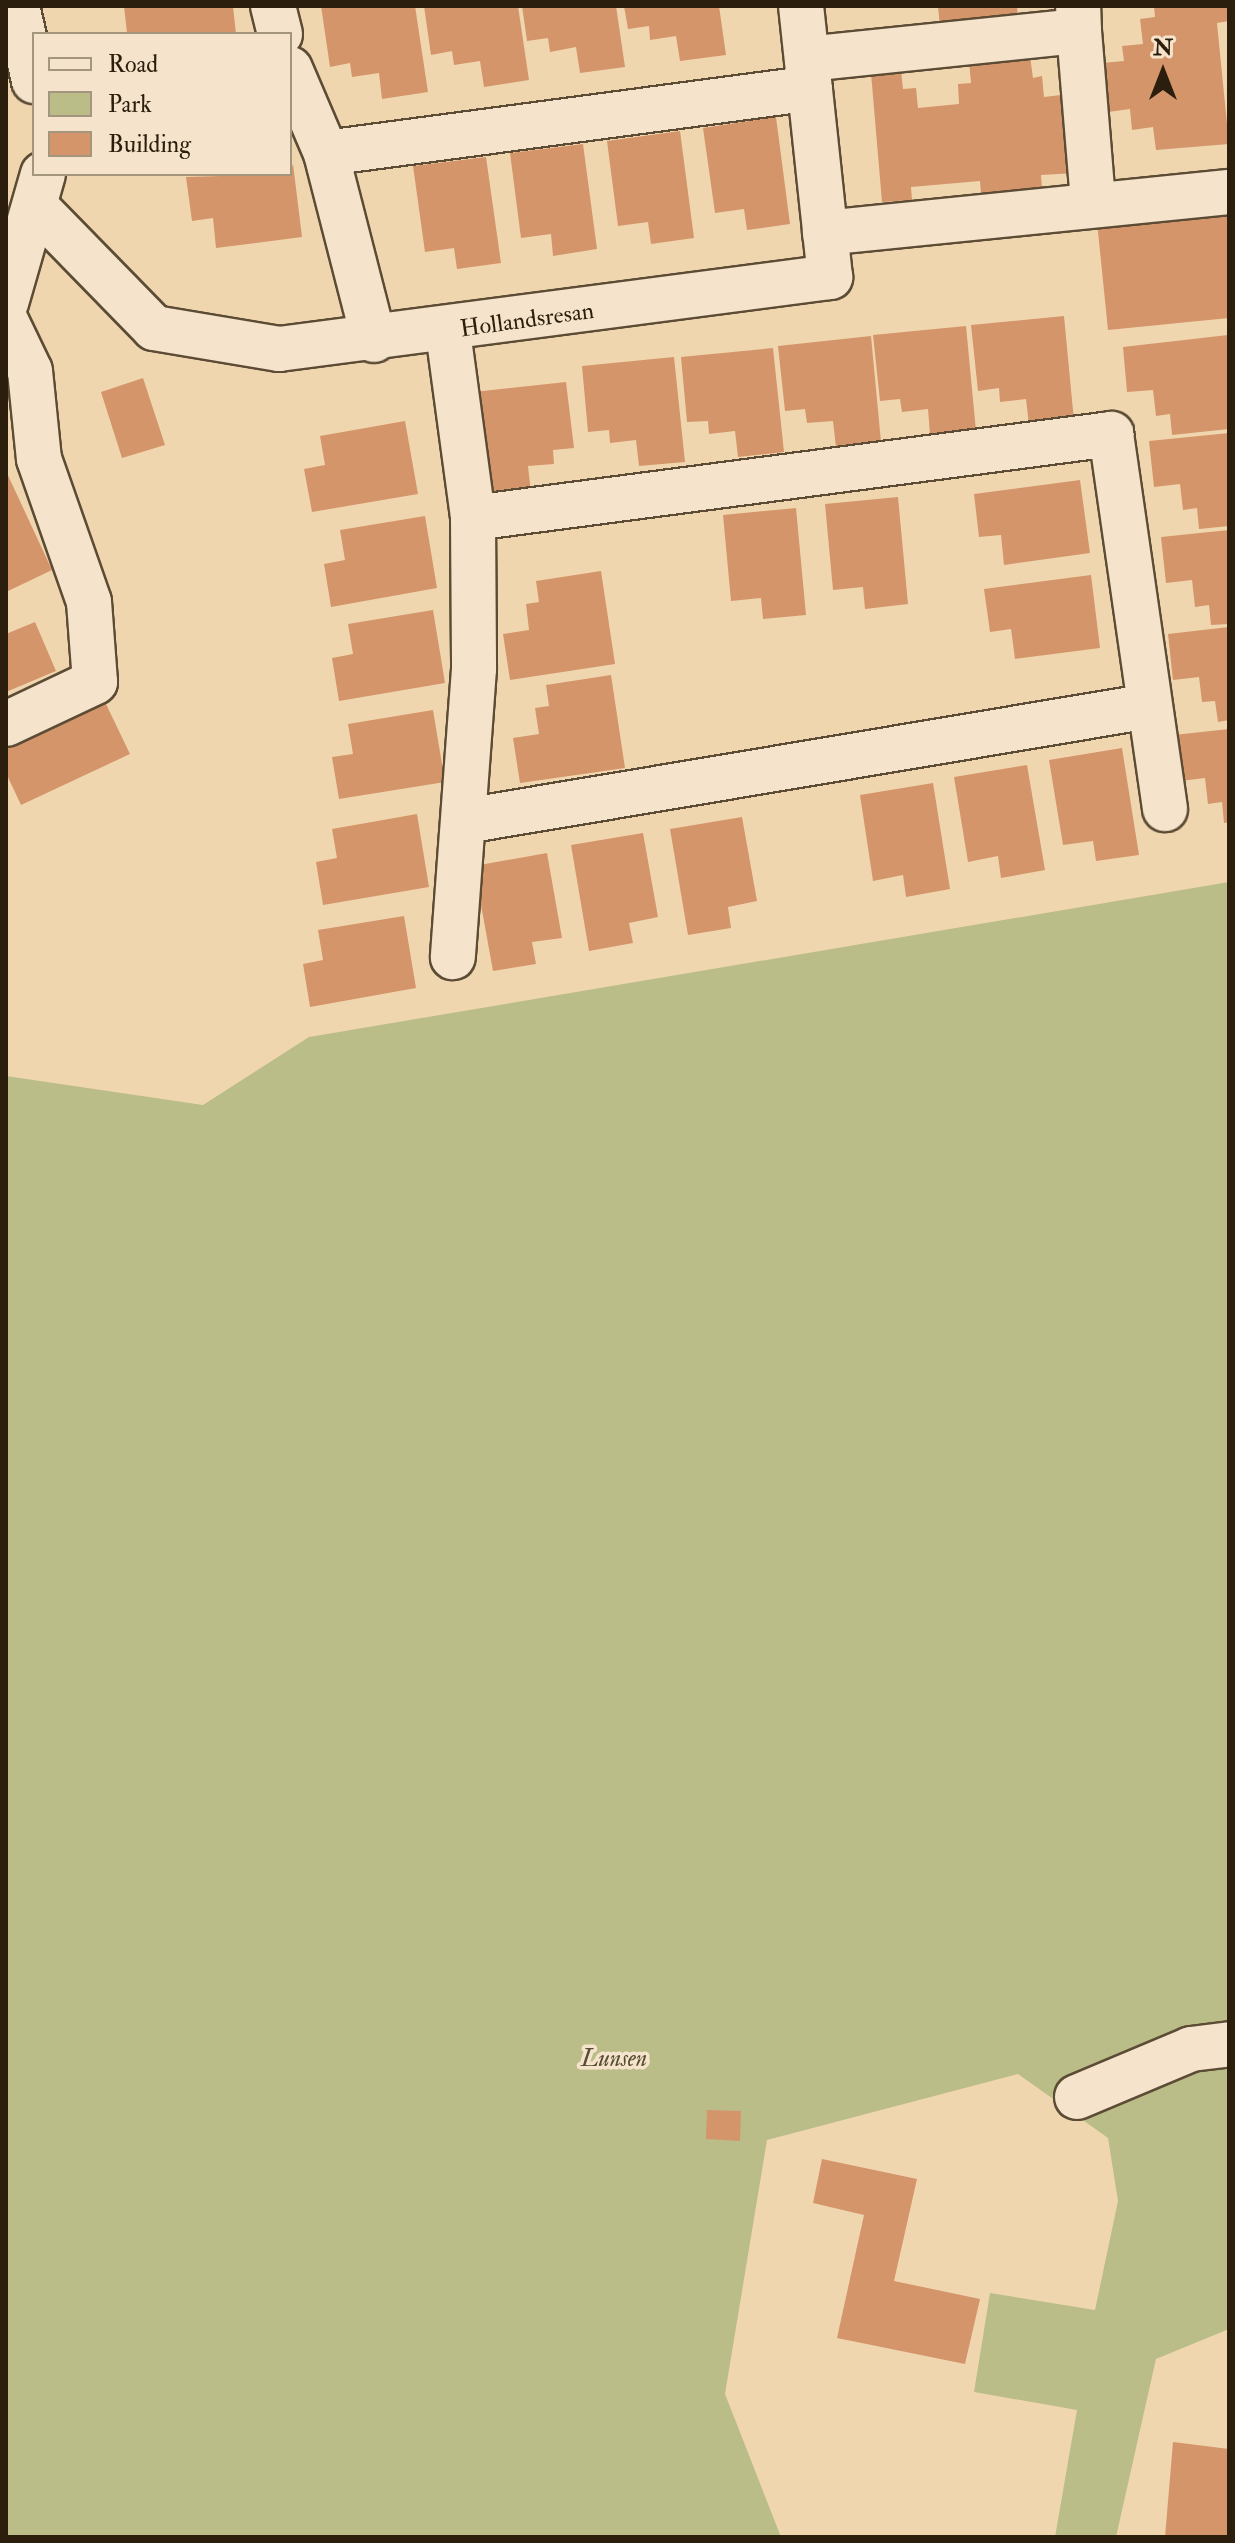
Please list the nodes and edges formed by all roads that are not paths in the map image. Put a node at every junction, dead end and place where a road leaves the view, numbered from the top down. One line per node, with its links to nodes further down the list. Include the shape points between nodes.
1 (17, 6): 6 (street)
2 (273, 6): 5 (street)
3 (801, 6): 8 (street, Hollandsresan)
4 (1078, 19): 8 (street); 12 (street)
5 (280, 32)
6 (32, 72)
7 (292, 74): 9 (street)
8 (808, 74): 9 (street); 13 (street, Hollandsresan)
9 (326, 153): 17 (street)
10 (40, 191): 14 (street); 17 (street, Hollandsresan, via 154,328 279,349)
11 (1229, 192): 12 (street)
12 (1093, 203): 13 (street)
13 (825, 233): 16 (street, Hollandsresan, via 830,277)
14 (6, 303)
15 (6, 321): 20 (street, via 30,371 39,459 89,602 95,682)
16 (448, 332): 17 (street, Hollandsresan); 18 (street)
17 (374, 340)
18 (473, 518): 19 (street, via 1111,434); 22 (street, via 474,669)
19 (1149, 706): 21 (street); 22 (street)
20 (6, 724)
21 (1165, 809)
22 (465, 821): 23 (street)
23 (453, 957)
24 (1229, 2044): 25 (street, via 1191,2049)
25 (1077, 2097)

